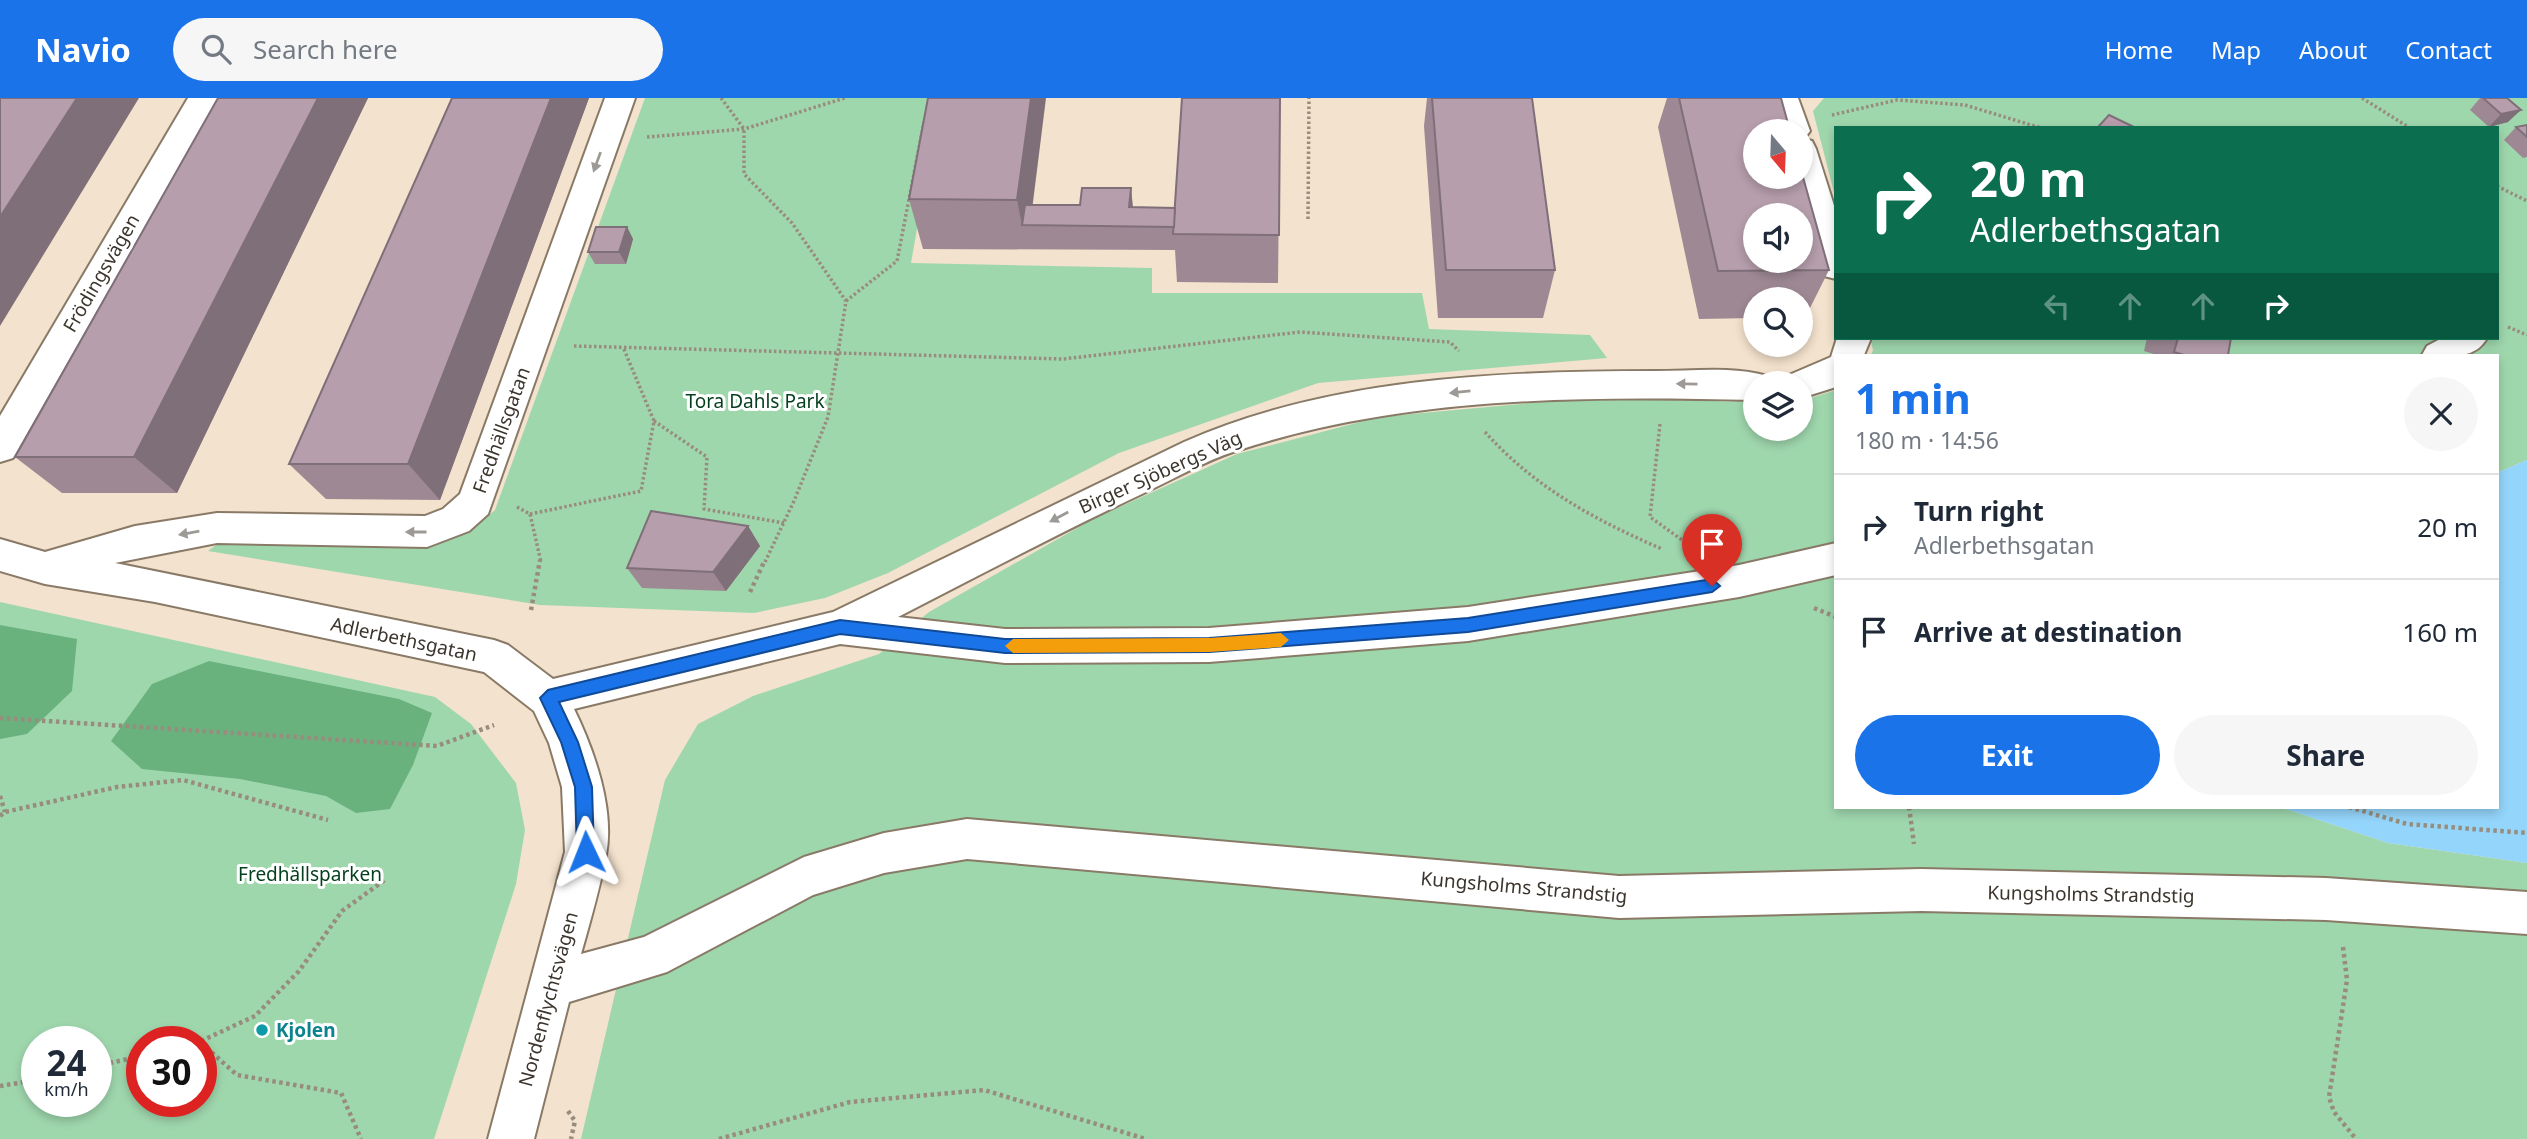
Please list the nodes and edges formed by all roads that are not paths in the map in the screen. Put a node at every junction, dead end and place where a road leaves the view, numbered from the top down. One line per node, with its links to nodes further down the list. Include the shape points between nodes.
1 (203, 98): 10 (street, Frödingsvägen)
2 (620, 98): 13 (street, Fredhällsgatan, one-way to 13, via 475,503 456,520 427,532 217,528 135,542)
3 (1812, 189): 4 (street)
4 (1834, 260)
5 (2466, 340): 6 (street)
6 (2441, 354)
7 (1834, 370): 8 (street)
8 (1813, 381)
9 (1743, 386): 14 (street, Birger Sjöbergs Väg, one-way to 14, via 1474,390 1329,411 1228,439 1076,508)
10 (0, 448)
11 (0, 555): 13 (street, Adlerbethsgatan)
12 (1834, 559): 14 (street, via 1739,581 1468,625 1209,645 1005,646)
13 (45, 568): 15 (street, Adlerbethsgatan, via 155,586 494,657)
14 (840, 627): 15 (street)
15 (548, 698): 17 (street, Nordenflychtsvägen, via 583,787 586,852)
16 (2527, 913): 17 (street, Kungsholms Strandstig, via 2326,899 1921,890 1619,897 967,839 884,853 804,877 650,957)
17 (551, 985): 18 (street, Nordenflychtsvägen)
18 (511, 1139)

